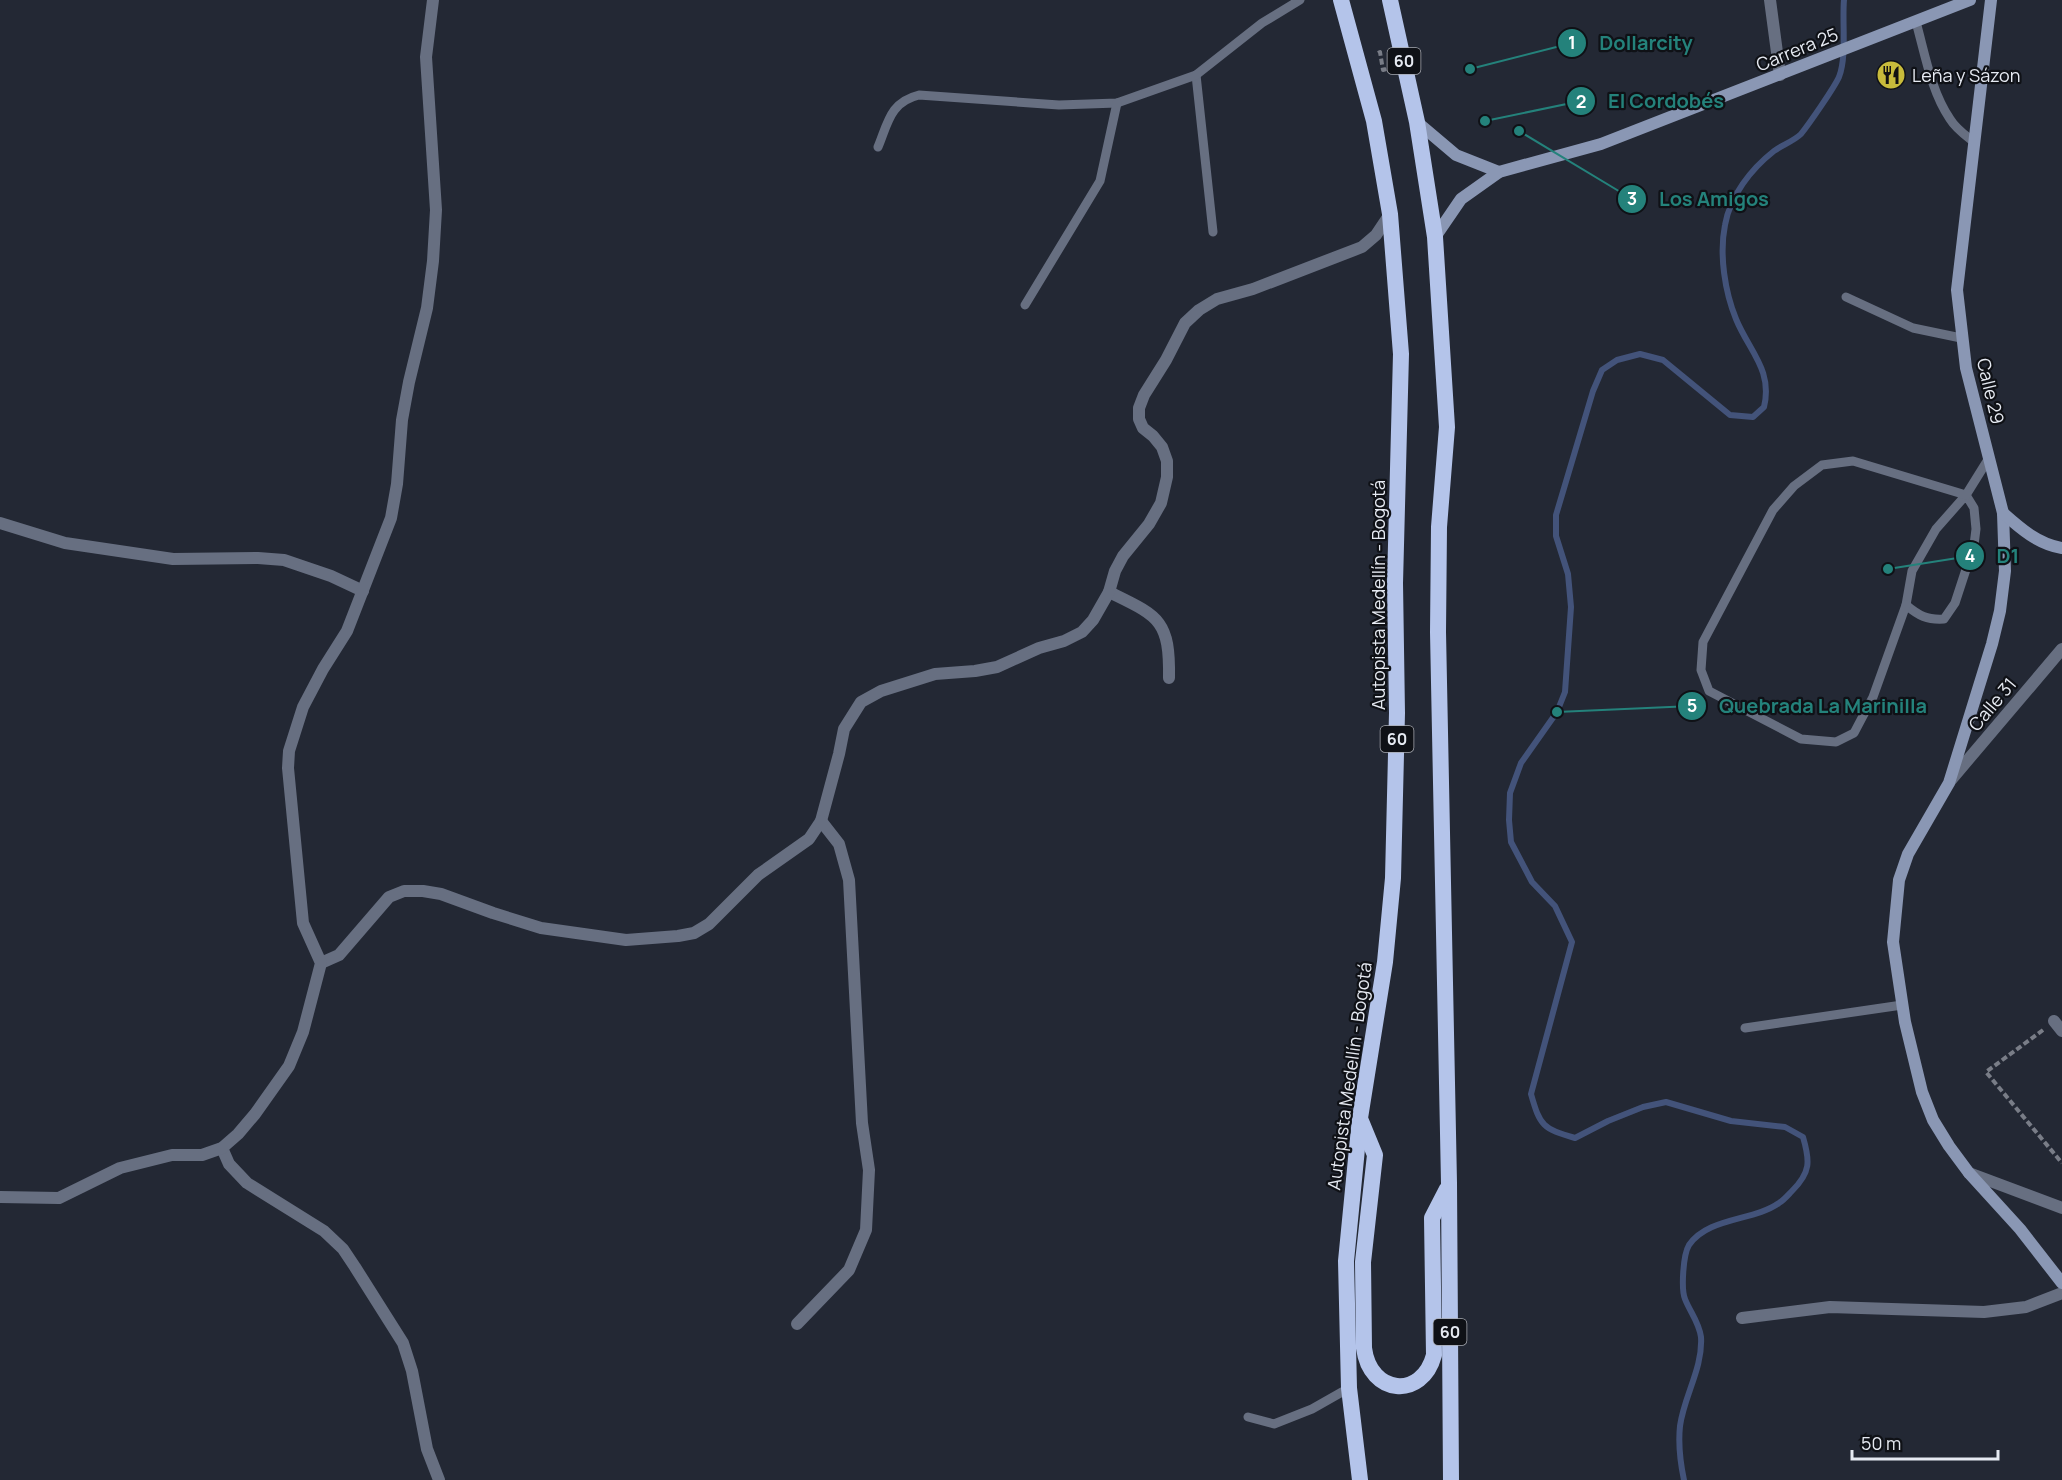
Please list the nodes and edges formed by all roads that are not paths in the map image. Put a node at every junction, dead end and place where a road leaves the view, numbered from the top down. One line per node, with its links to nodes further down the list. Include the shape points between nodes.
1 (433, 0): 27 (street, via 426,57 436,210 433,261 427,308 402,420 391,518)
2 (1300, 0): 9 (lane, via 1262,22)
3 (1341, 0): 16 (highway, Autopista Medellín - Bogotá / 60, via 1374,121)
4 (1390, 0): 12 (highway, 60)
5 (1770, 0): 10 (street)
6 (1970, 0): 8 (main road, Carrera 25)
7 (1991, 0): 13 (main road, Calle 29)
8 (1916, 22): 10 (main road, Carrera 25); 13 (lane, via 1933,84 1949,119)
9 (1196, 75): 11 (lane); 17 (lane)
10 (1780, 75): 15 (main road, Carrera 25, via 1601,144)
11 (1117, 103): 14 (lane, via 1059,105 919,95 896,106); 20 (lane, via 1100,182)
12 (1418, 122): 15 (main road, via 1456,155); 18 (highway, 60)
13 (1974, 142): 21 (main road, Calle 29, via 1957,290)
14 (878, 147)
15 (1499, 172): 18 (main road, Carrera 25, via 1461,200)
16 (1390, 214): 28 (street, via 1362,247 1217,299 1185,323 1139,408 1143,428 1162,447 1167,461 1161,503 1115,571); 37 (highway, Autopista Medellín - Bogotá / 60, via 1401,354 1395,583 1397,793 1385,962)
17 (1213, 232)
18 (1435, 237): 40 (highway, 60, via 1446,427 1439,527 1438,632)
19 (1846, 297): 21 (lane, via 1913,328)
20 (1025, 305)
21 (1961, 338): 22 (main road, Calle 29)
22 (1989, 458): 23 (lane); 24 (main road, Calle 29)
23 (1966, 495): 29 (lane, via 1936,529 1912,571); 29 (lane, via 1974,508 1976,529 1955,603 1944,619 1933,620 1920,617); 29 (lane, via 1853,461 1822,465 1794,486 1773,510 1703,642 1701,670 1709,691 1801,739 1836,742 1854,733 1873,697)
24 (2003, 513): 26 (main road, via 2024,533); 32 (main road, Calle 29, via 2005,571 2000,611)
25 (0, 523): 27 (street, via 65,543 162,558 284,560)
26 (2062, 548)
27 (363, 591): 34 (street, via 347,631 303,707 289,751 303,923)
28 (1109, 592): 31 (street, via 1142,608 1162,628 1168,640); 33 (street, via 1082,632 1064,641 997,667 935,674 881,691 861,702 844,729)
29 (1906, 605)
30 (2062, 649): 32 (street, Calle 31)
31 (1169, 678)
32 (1948, 783): 35 (main road, Calle 29, via 1908,854 1899,880 1893,942)
33 (821, 821): 34 (street, via 809,839 758,875 709,924 694,933 626,940 582,935 541,928 441,894 404,891 389,897 339,955); 46 (street, via 839,844 849,880 862,1123 869,1170 866,1230 849,1270)
34 (321, 963): 38 (street, via 303,1032 289,1066 255,1114)
35 (1902, 1005): 36 (lane); 39 (main road, Calle 29, via 1922,1092 1949,1146)
36 (1745, 1028)
37 (1360, 1118): 40 (highway, via 1375,1155 1363,1262 1365,1361 1372,1373 1396,1386 1411,1384 1432,1365 1432,1218); 47 (highway, Autopista Medellín - Bogotá / 60, via 1346,1261)
38 (222, 1148): 41 (street, via 202,1155 172,1155 120,1168 59,1198); 49 (street, via 229,1164 247,1184 324,1231 355,1267 403,1343 427,1449)
39 (1970, 1173): 42 (street); 43 (main road, Calle 29)
40 (1449, 1183): 51 (highway, 60)
41 (0, 1197)
42 (2062, 1208)
43 (2062, 1283)
44 (2062, 1293): 45 (street, via 2026,1307 1984,1312 1830,1307)
45 (1742, 1318)
46 (797, 1324)
47 (1349, 1388): 48 (lane, via 1274,1424); 50 (highway, Autopista Medellín - Bogotá / 60)
48 (1248, 1417)
49 (439, 1480)
50 (1360, 1480)
51 (1451, 1480)

